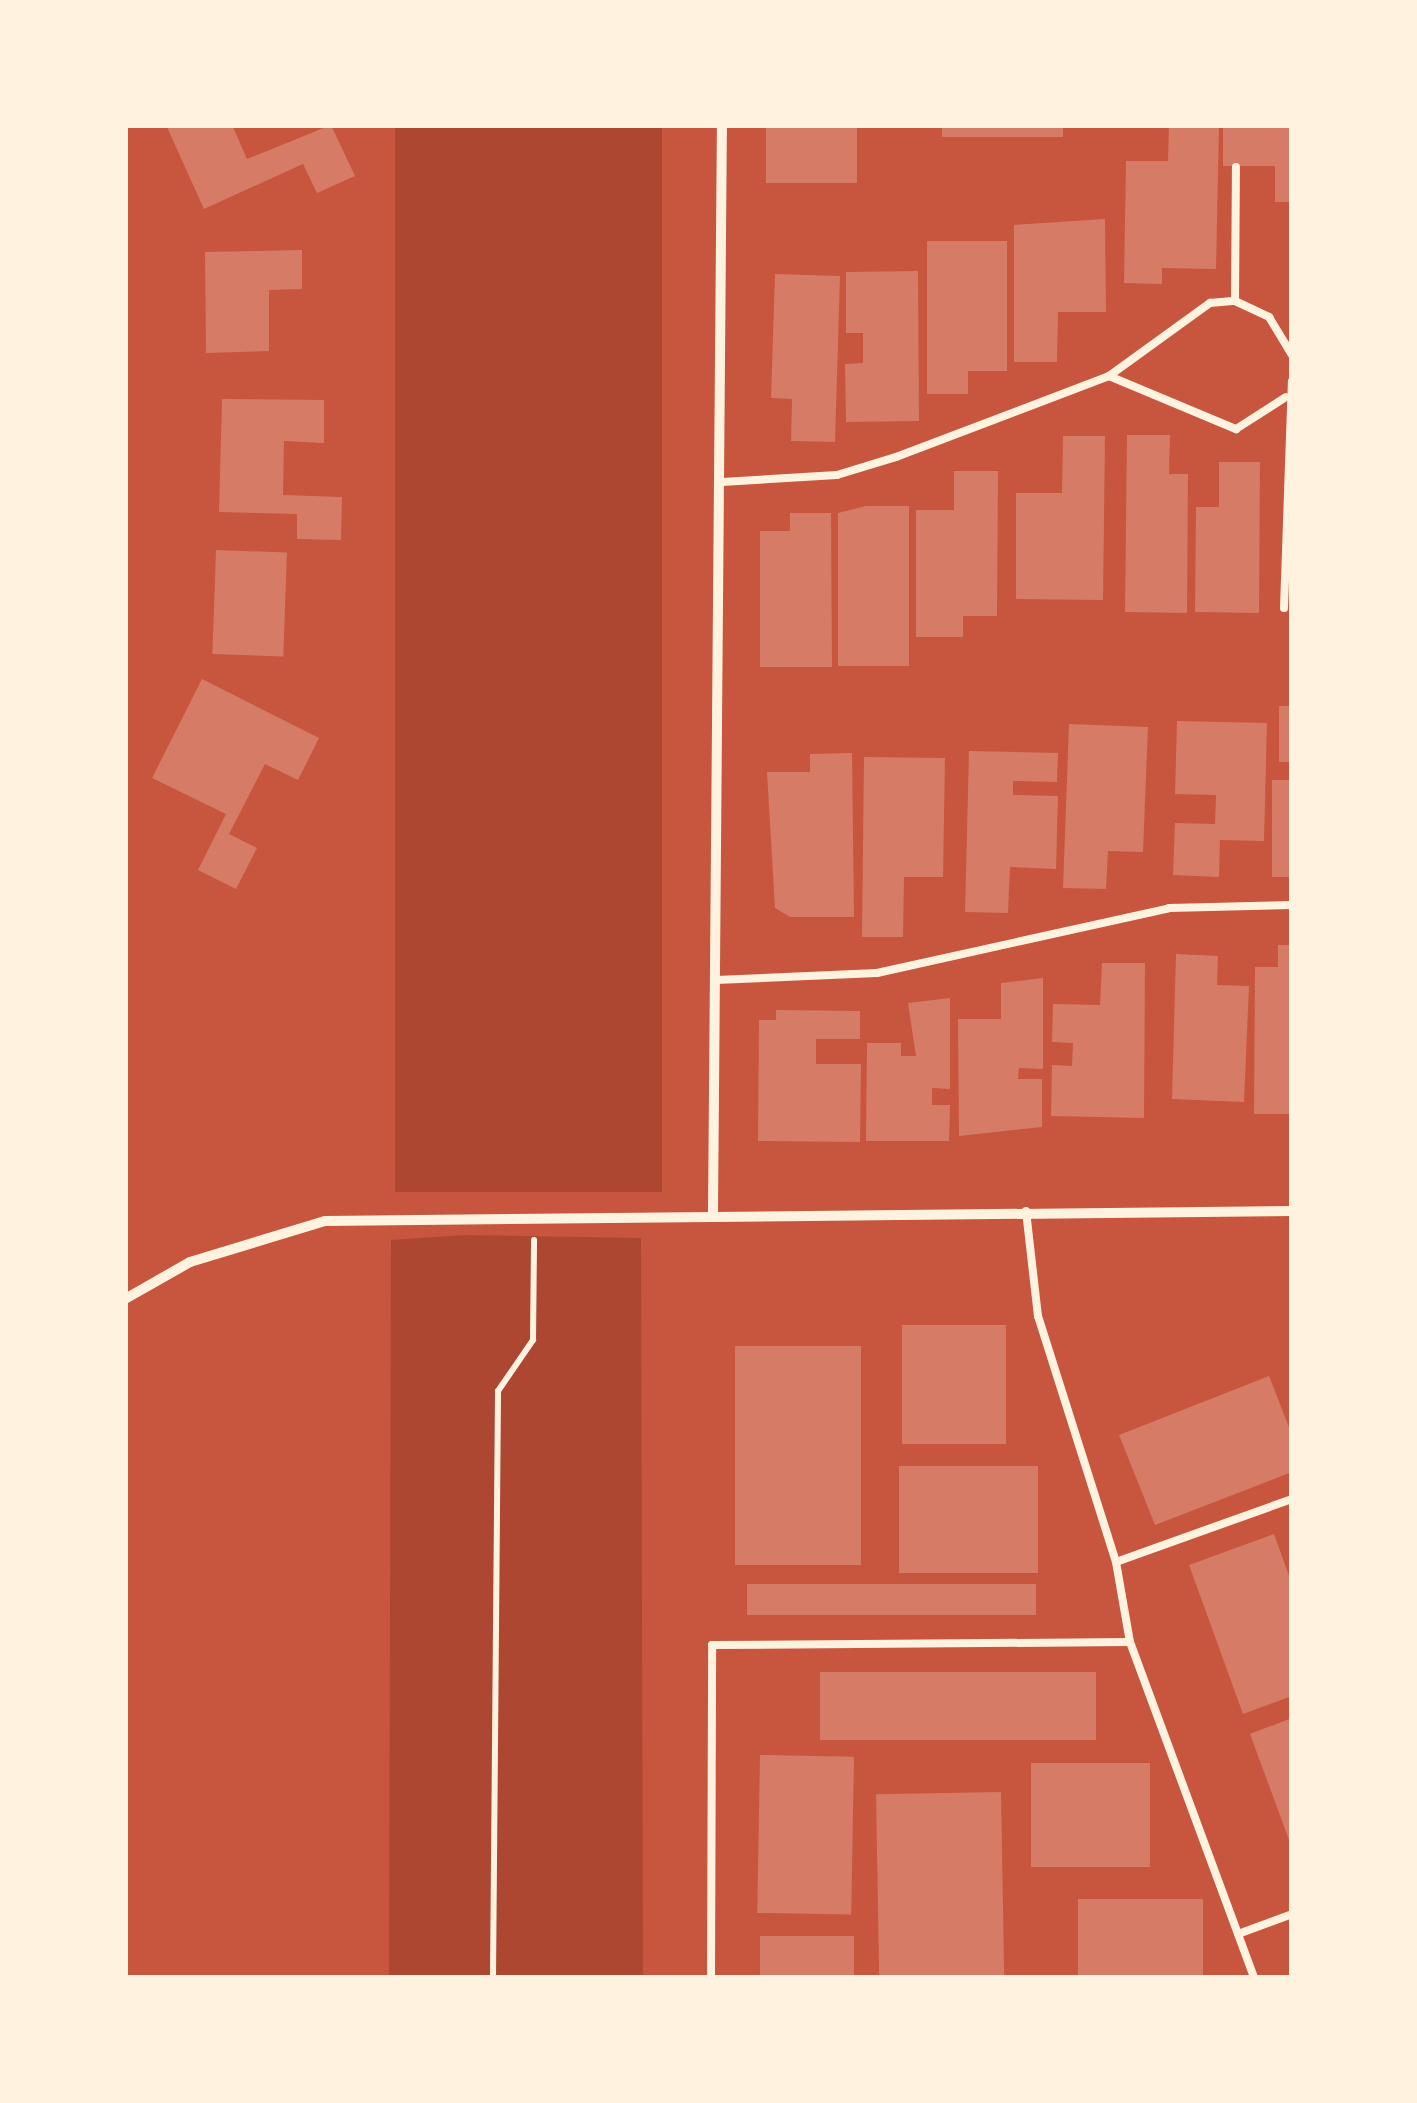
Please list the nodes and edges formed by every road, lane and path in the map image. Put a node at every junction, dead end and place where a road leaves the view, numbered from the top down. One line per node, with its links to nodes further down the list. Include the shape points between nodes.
1 (722, 125): 8 (street)
2 (1236, 167): 3 (lane)
3 (1236, 300): 4 (lane, via 1270,316); 5 (lane, via 1210,303)
4 (1292, 355)
5 (1108, 376): 7 (lane, via 1236,429 1260,422); 8 (lane, via 837,476)
6 (1292, 381): 7 (lane)
7 (1289, 394): 9 (lane)
8 (722, 482): 11 (street)
9 (1284, 608)
10 (1292, 905): 11 (lane, via 1169,908 877,974)
11 (716, 980): 14 (street)
12 (1026, 1211): 13 (street); 14 (street); 18 (lane, via 1038,1316)
13 (1292, 1211)
14 (713, 1212): 15 (street)
15 (534, 1214): 16 (street, via 324,1221 190,1262); 22 (path, via 533,1340 498,1391)
16 (125, 1299)
17 (1292, 1499): 18 (lane)
18 (1116, 1562): 19 (lane)
19 (1130, 1642): 21 (lane); 23 (lane, via 712,1645)
20 (1292, 1914): 21 (lane)
21 (1238, 1934): 24 (lane)
22 (493, 1978)
23 (711, 1978)
24 (1254, 1978)

